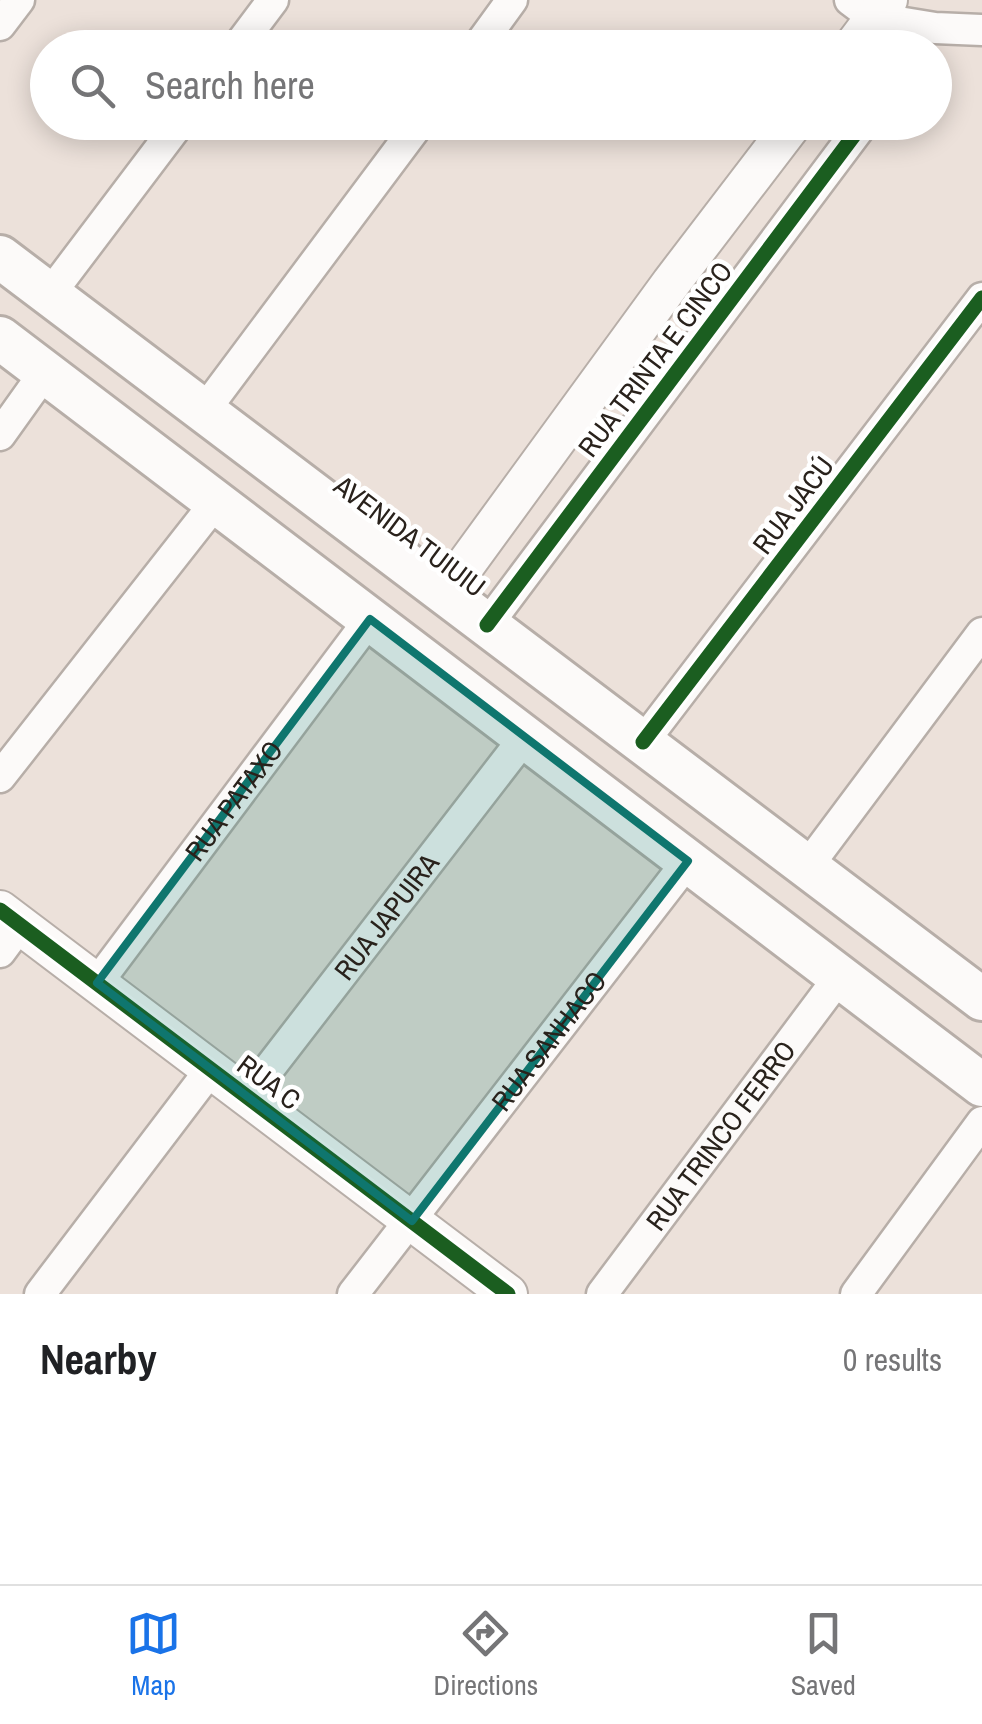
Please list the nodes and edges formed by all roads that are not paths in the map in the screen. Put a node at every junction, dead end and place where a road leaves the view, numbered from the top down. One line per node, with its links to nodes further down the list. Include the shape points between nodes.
1 (19, 0): 5 (street)
2 (273, 0): 6 (street)
3 (512, 0): 7 (street)
4 (866, 16): 8 (street)
5 (0, 25)
6 (250, 30)
7 (490, 30)
8 (905, 30)
9 (982, 30): 10 (street)
10 (952, 34)
11 (166, 140): 16 (street)
12 (407, 140): 21 (street)
13 (780, 140): 25 (street)
14 (851, 140): 27 (street, RUA TRINTA E CINCO)
15 (0, 256): 16 (main road, AVENIDA TUIUIU)
16 (50, 294): 19 (main road, AVENIDA TUIUIU)
17 (982, 298): 30 (street, RUA JACÚ)
18 (0, 338): 20 (main road)
19 (146, 366): 21 (main road, AVENIDA TUIUIU); 22 (main road)
20 (45, 372): 22 (main road); 23 (street)
21 (204, 411): 25 (main road, AVENIDA TUIUIU)
22 (100, 414): 24 (main road)
23 (0, 436)
24 (216, 502): 26 (main road); 31 (street)
25 (445, 593): 27 (main road, AVENIDA TUIUIU)
26 (370, 620): 29 (main road); 37 (street, RUA PATAXO)
27 (487, 625): 30 (main road, AVENIDA TUIUIU)
28 (982, 633): 33 (street)
29 (526, 737): 32 (main road); 40 (street, RUA JAPUIRA)
30 (643, 742): 33 (main road, AVENIDA TUIUIU)
31 (0, 776)
32 (688, 861): 35 (main road); 42 (street, RUA SANHACO)
33 (807, 867): 36 (main road, AVENIDA TUIUIU)
34 (7, 929): 37 (street, RUA C)
35 (840, 976): 39 (main road); 46 (street, RUA TRINCO FERRO)
36 (976, 982)
37 (97, 983): 38 (street, RUA C)
38 (211, 1069): 40 (street, RUA C); 43 (street)
39 (982, 1084)
40 (247, 1097): 42 (street, RUA C)
41 (982, 1122): 47 (street)
42 (412, 1221): 44 (street, RUA SANHACO); 45 (street, RUA C)
43 (40, 1294)
44 (352, 1294)
45 (508, 1294)
46 (602, 1294)
47 (856, 1294)

